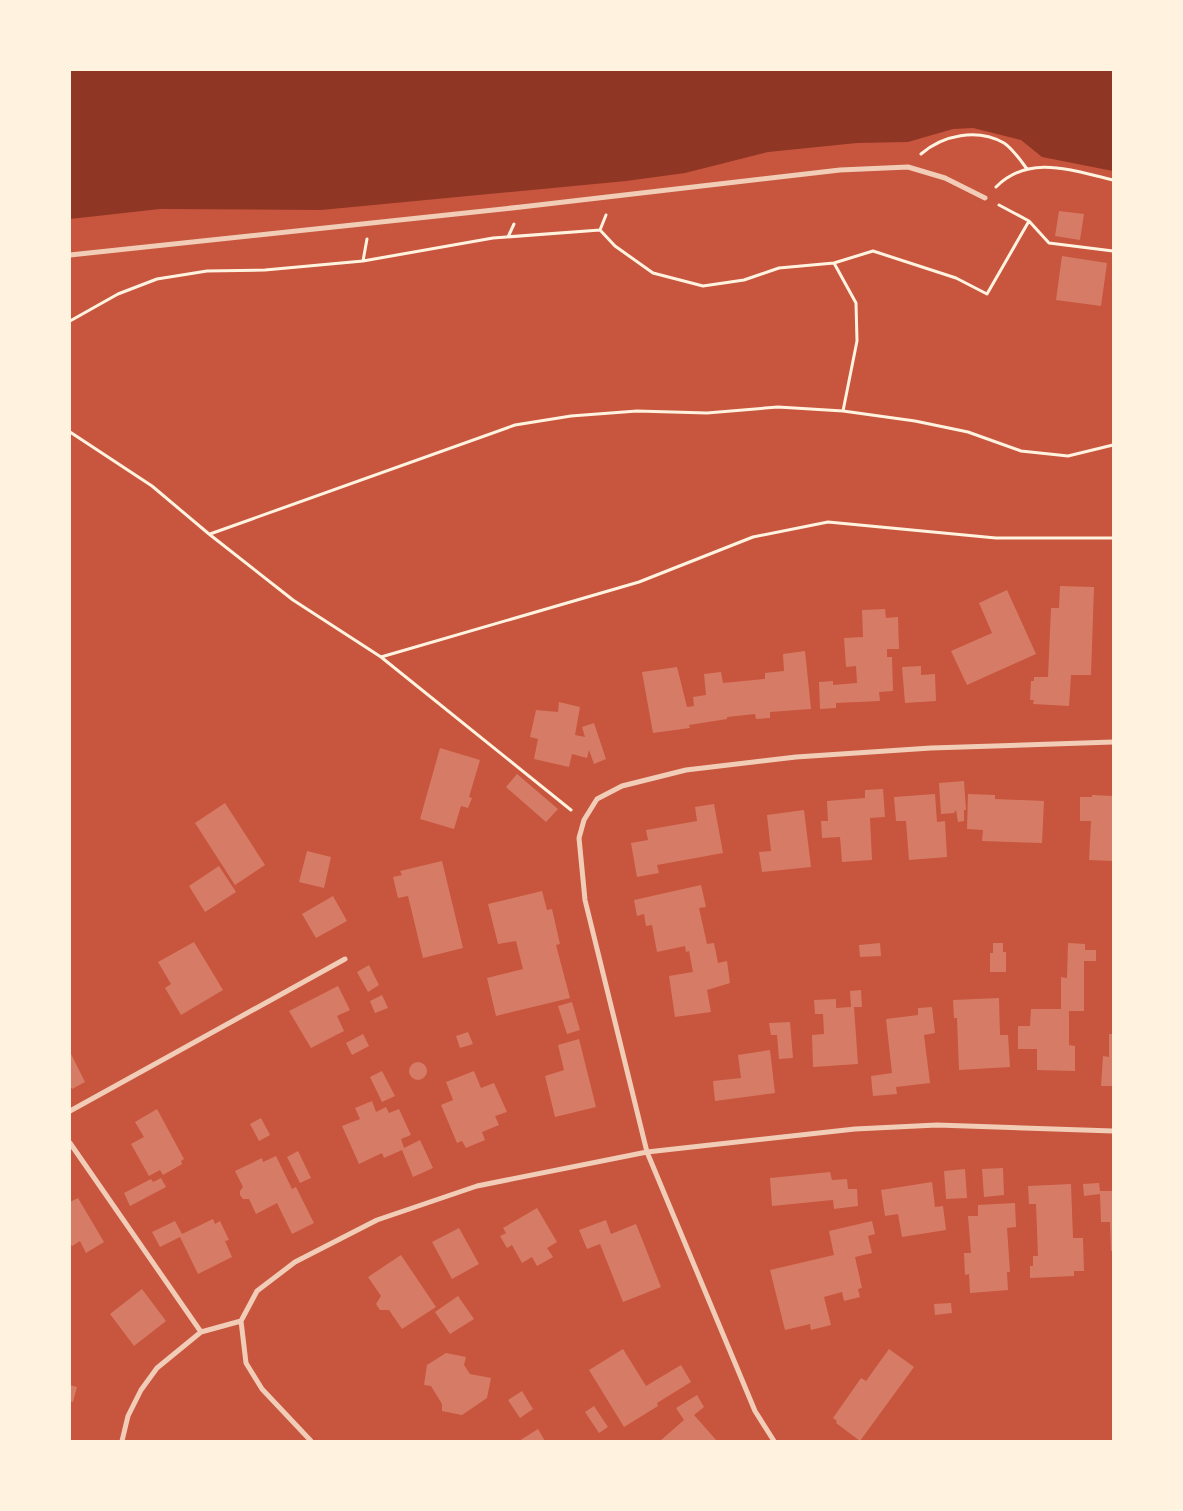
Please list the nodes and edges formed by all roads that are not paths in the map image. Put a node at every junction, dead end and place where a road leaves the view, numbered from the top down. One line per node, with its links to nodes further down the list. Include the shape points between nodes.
1 (985, 198): 2 (street, via 945,178 908,167 840,170)
2 (70, 255)
3 (1113, 742): 8 (street, via 911,749 796,757 686,770 622,786 597,799 584,820 579,838 585,900)
4 (345, 959): 5 (street)
5 (70, 1111)
6 (1113, 1132): 8 (street, via 928,1125 854,1128)
7 (70, 1143): 10 (street)
8 (647, 1152): 9 (street, via 477,1186 377,1220 295,1262 257,1291); 13 (street, via 755,1411)
9 (240, 1321): 10 (street); 12 (street, via 246,1362 262,1389)
10 (201, 1332): 11 (street, via 157,1368 141,1390 128,1416)
11 (122, 1441)
12 (312, 1441)
13 (774, 1441)

